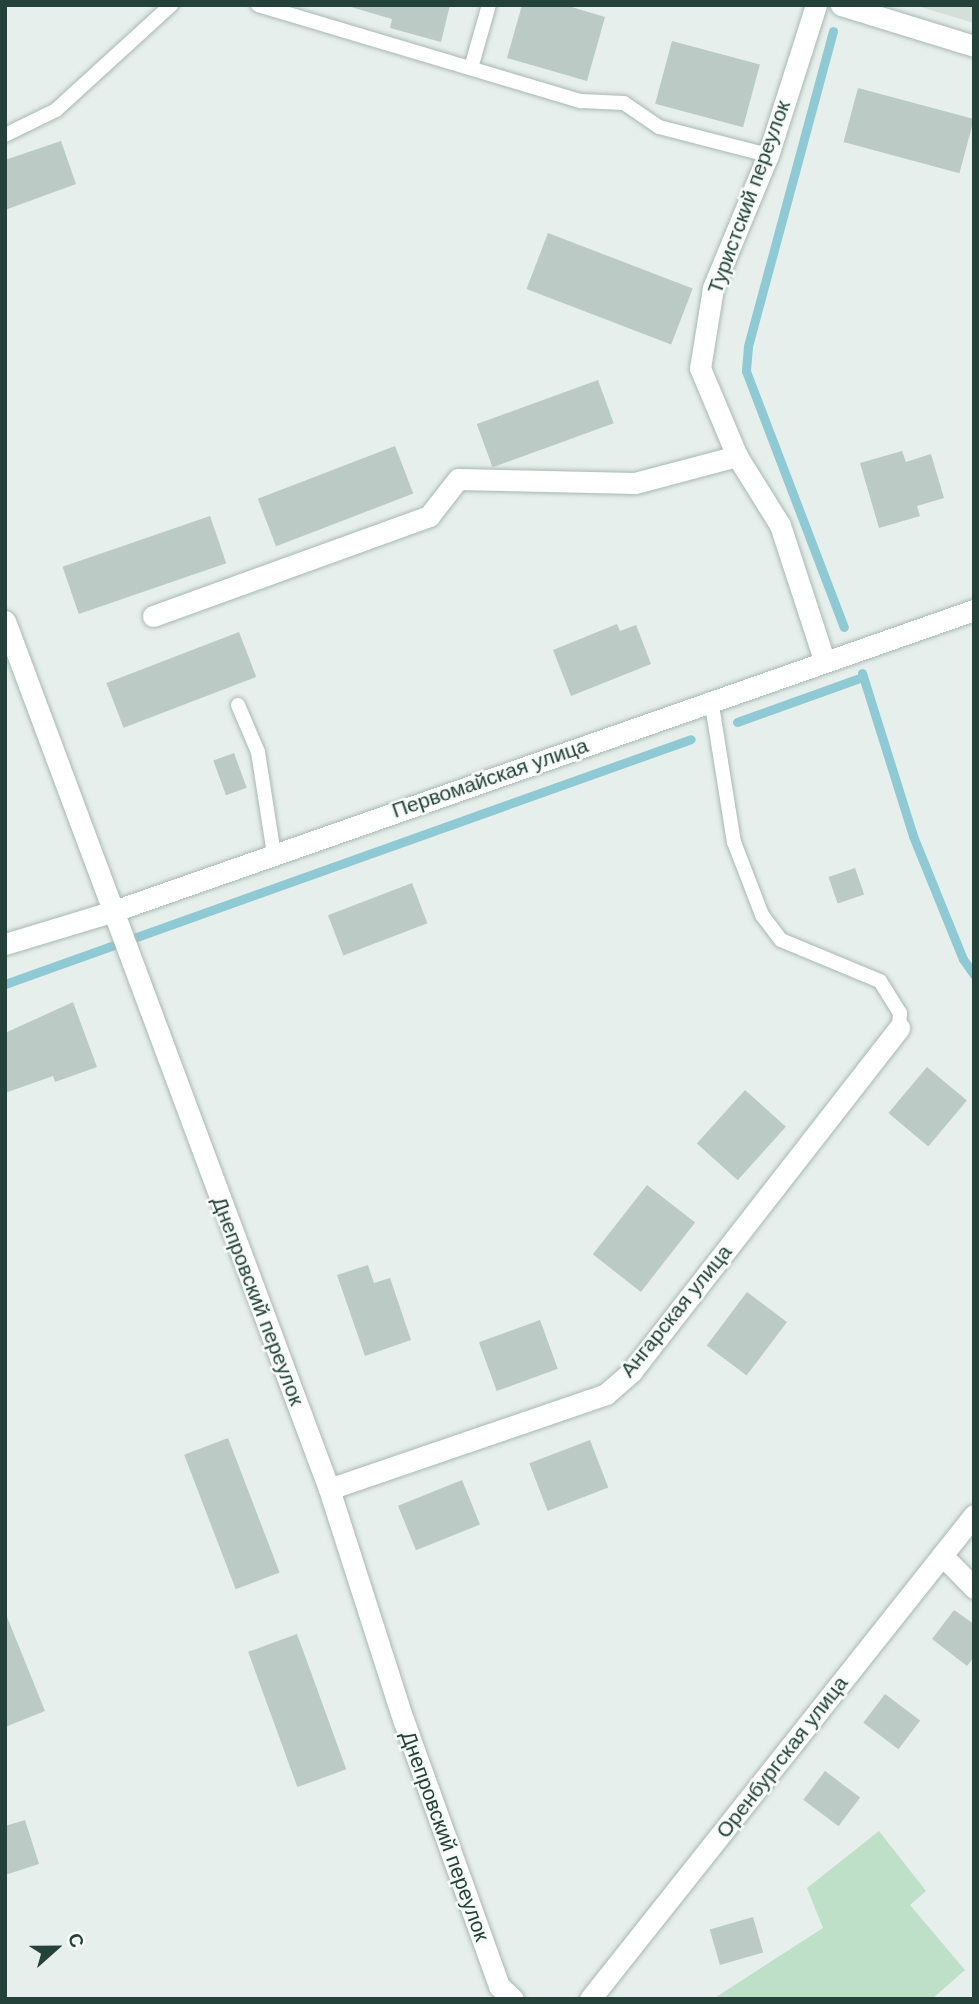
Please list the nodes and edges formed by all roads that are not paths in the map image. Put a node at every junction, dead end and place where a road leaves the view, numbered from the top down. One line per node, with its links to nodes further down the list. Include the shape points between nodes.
1 (171, 5): 8 (lane, via 56,110)
2 (258, 5): 7 (lane)
3 (489, 5): 7 (lane)
4 (816, 5): 9 (street, Туристский переулок)
5 (841, 5): 6 (street)
6 (974, 46)
7 (471, 68): 9 (lane, via 581,101 624,103 659,127)
8 (5, 135)
9 (768, 155): 10 (street, Туристский переулок, via 713,288 700,368)
10 (737, 456): 12 (street, via 635,483 458,479 429,516); 14 (street, Туристский переулок, via 780,525)
11 (974, 610): 14 (street, Первомайская улица)
12 (153, 616)
13 (5, 621): 18 (street, Днепровский переулок)
14 (824, 660): 15 (street, Первомайская улица)
15 (711, 699): 17 (street, Первомайская улица); 20 (lane, via 734,842 762,915 781,940 880,981 900,1013)
16 (238, 705): 17 (lane, via 258,752)
17 (274, 854): 18 (street, Первомайская улица)
18 (111, 912): 19 (street, Первомайская улица); 21 (street, Днепровский переулок)
19 (5, 944)
20 (899, 1028): 21 (street, Ангарская улица, via 632,1371 606,1394)
21 (329, 1489): 25 (street, Днепровский переулок, via 403,1719)
22 (974, 1515): 23 (street, Оренбургская улица)
23 (942, 1555): 24 (street); 26 (street, Оренбургская улица)
24 (974, 1588)
25 (506, 1992)
26 (590, 1999)

